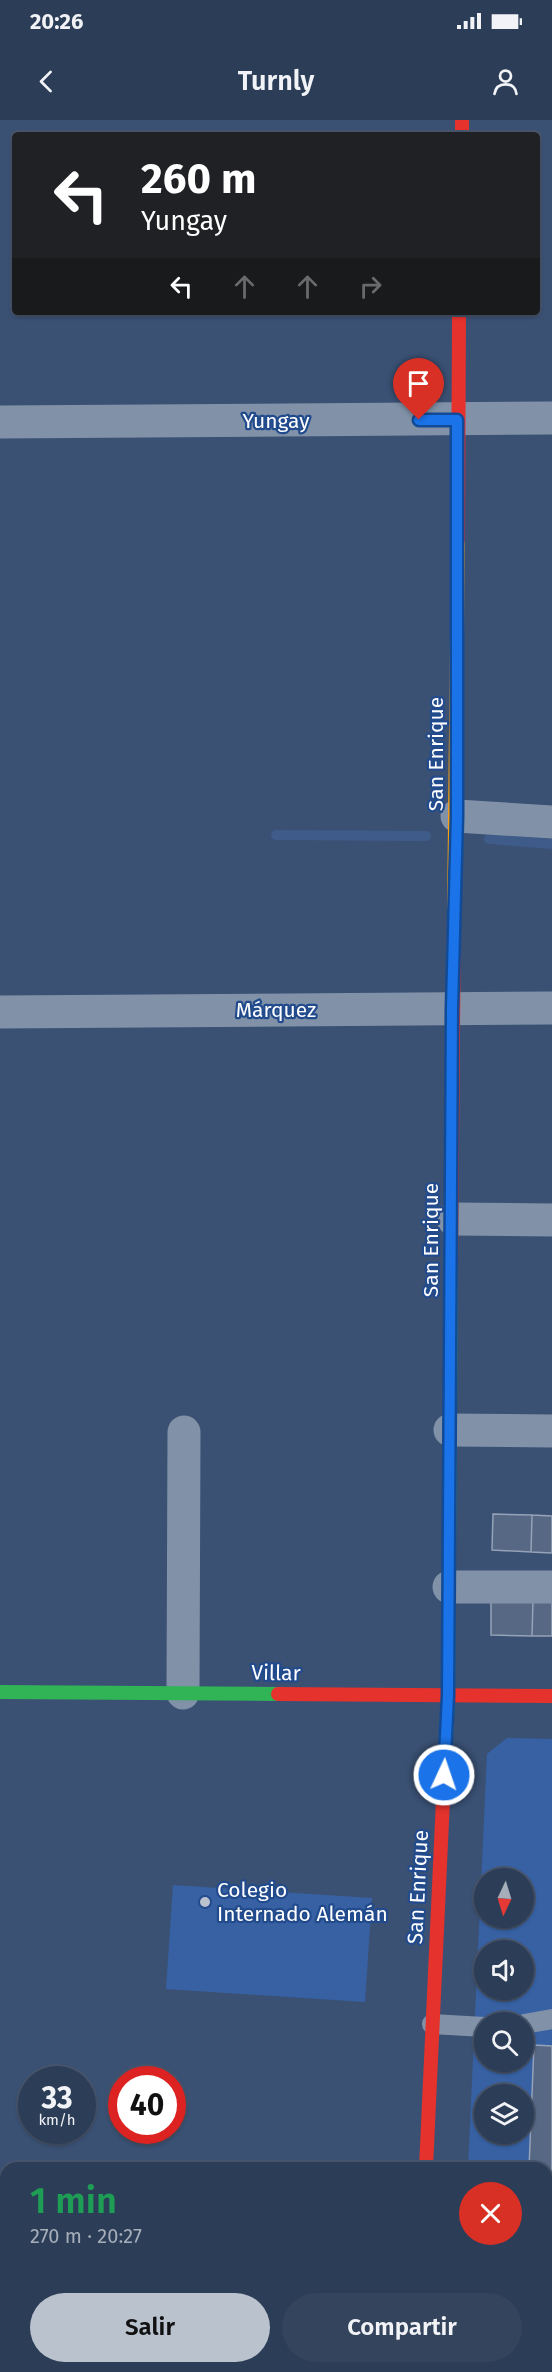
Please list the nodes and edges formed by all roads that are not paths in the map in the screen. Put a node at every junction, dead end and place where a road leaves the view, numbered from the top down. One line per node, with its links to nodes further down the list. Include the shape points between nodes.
1 (459, 315): 3 (street, San Enrique)
2 (552, 418): 3 (street, Yungay)
3 (457, 420): 4 (street, Yungay); 5 (street, San Enrique)
4 (0, 422)
5 (457, 816): 6 (street); 7 (street, San Enrique)
6 (552, 822)
7 (452, 1008): 8 (street, Márquez); 9 (street, Márquez); 10 (street, San Enrique)
8 (552, 1008)
9 (0, 1012)
10 (453, 1219): 11 (street); 12 (street, San Enrique)
11 (552, 1220)
12 (450, 1430): 13 (street); 15 (street, San Enrique)
13 (552, 1431)
14 (184, 1432): 18 (street)
15 (449, 1587): 16 (street); 19 (street, San Enrique)
16 (552, 1587)
17 (0, 1692): 18 (street, Villar)
18 (183, 1693): 19 (street, Villar)
19 (448, 1696): 20 (street, Villar); 23 (street, San Enrique)
20 (552, 1696)
21 (552, 2019): 22 (lane)
22 (534, 2022)
23 (432, 2024): 24 (lane); 25 (street, San Enrique)
24 (474, 2026)
25 (426, 2162)

